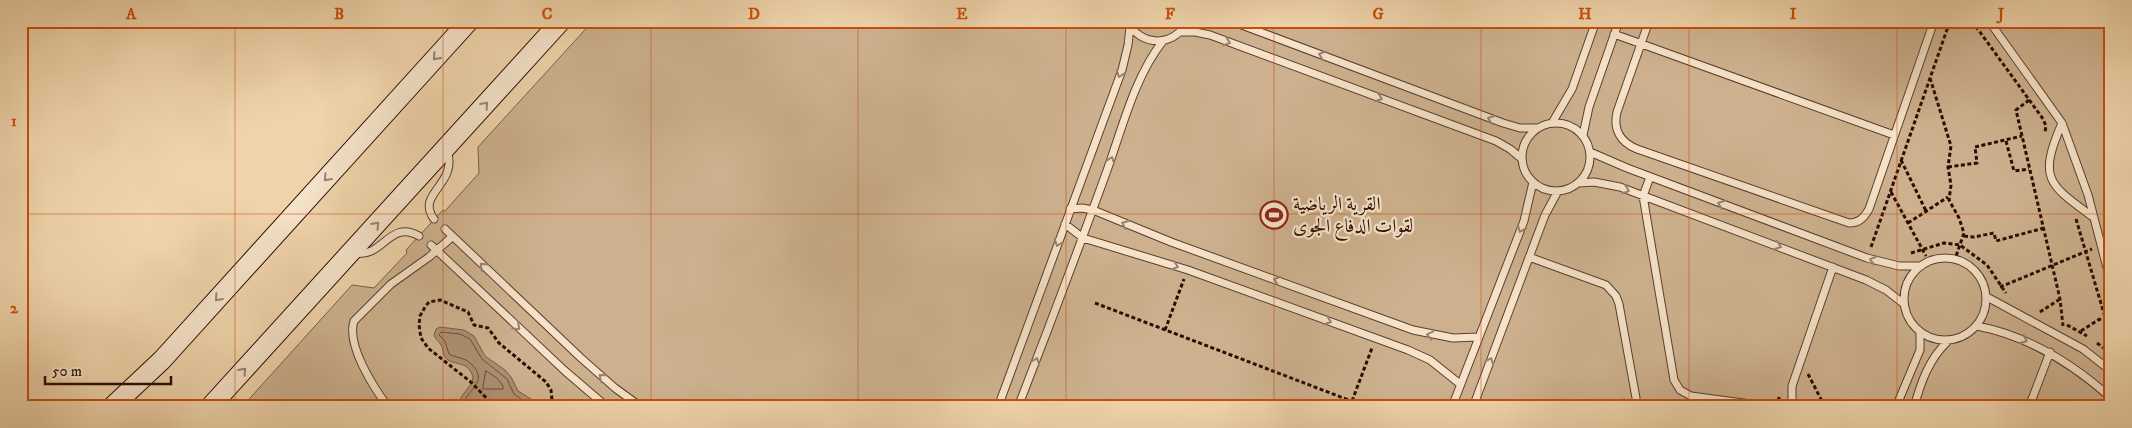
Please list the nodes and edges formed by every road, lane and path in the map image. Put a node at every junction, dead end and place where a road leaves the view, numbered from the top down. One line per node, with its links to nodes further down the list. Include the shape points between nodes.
1 (469, 21): 101 (street, one-way to 101, via 162,360)
2 (561, 21): 25 (street, one-way to 2)
3 (1187, 21): 12 (lane)
4 (1231, 21): 20 (lane, one-way to 4, via 1520,128 1503,123)
5 (1596, 21): 18 (lane, via 1572,90)
6 (1619, 21): 13 (lane)
7 (1649, 21): 15 (lane)
8 (1934, 21): 22 (lane)
9 (1950, 21): 16 (path)
10 (1989, 21): 17 (lane)
11 (1128, 24): 14 (lane, via 1144,39); 40 (lane, one-way to 40, via 1128,45 1122,70)
12 (1180, 32): 14 (lane); 27 (lane, one-way to 27, via 1210,35 1496,141)
13 (1614, 34): 15 (lane); 21 (lane)
14 (1164, 41): 41 (lane, one-way to 14, via 1138,85)
15 (1642, 44): 22 (lane); 22 (lane, via 1616,120 1618,135 1629,146 1854,223 1866,214)
16 (1930, 78): 28 (path); 29 (path, via 1951,146)
17 (2041, 93): 19 (lane); 23 (path, via 2016,110)
18 (1552, 123): 20 (lane); 21 (lane, via 1569,125)
19 (2062, 123): 43 (lane); 43 (lane, via 2049,156 2050,176 2064,196)
20 (1538, 128): 27 (lane, via 1528,138)
21 (1583, 135): 26 (lane)
22 (1894, 135)
23 (2022, 136): 24 (path); 30 (path)
24 (2006, 140): 29 (path, via 1975,147 1977,163); 30 (path, via 2014,171)
25 (447, 148): 44 (lane, via 450,170 430,201); 59 (street, one-way to 25)
26 (1590, 152): 31 (lane); 34 (lane, via 1588,169)
27 (1522, 159): 32 (lane)
28 (1901, 160): 37 (path); 42 (path)
29 (1948, 167): 39 (path, via 1951,188)
30 (2029, 169): 35 (path)
31 (1650, 177): 38 (lane); 65 (lane, one-way to 31, via 1877,262)
32 (1533, 182): 36 (lane); 86 (lane, one-way to 86, via 1528,210)
33 (2040, 182): 35 (path)
34 (1578, 183): 36 (lane); 38 (lane, one-way to 38, via 1604,183)
35 (2034, 184): 47 (path)
36 (1558, 191): 61 (lane, via 1545,215)
37 (1890, 191): 45 (path); 58 (path, via 1871,248)
38 (1643, 196): 66 (lane, one-way to 66); 100 (lane, via 1677,386 1691,396)
39 (1948, 197): 42 (path); 51 (path)
40 (1070, 209): 41 (lane); 46 (lane)
41 (1092, 210): 52 (lane); 86 (lane, one-way to 41, via 1453,338 1414,330)
42 (1926, 211): 45 (path)
43 (2093, 217): 54 (lane)
44 (434, 219)
45 (1908, 223): 56 (path)
46 (1065, 224): 52 (lane); 108 (lane, one-way to 108)
47 (2044, 228): 51 (path, via 1996,241 1994,233); 64 (path)
48 (445, 230): 50 (lane)
49 (419, 236): 59 (lane, via 401,231 368,253)
50 (452, 236): 57 (lane); 107 (lane, one-way to 50, via 581,358)
51 (1964, 236): 53 (path)
52 (1083, 238): 67 (lane, one-way to 67); 109 (lane, one-way to 52)
53 (1960, 245): 56 (path, via 1944,243); 62 (path); 69 (path, via 1987,265)
54 (2101, 245): 64 (path); 68 (lane)
55 (430, 246): 57 (lane)
56 (1922, 250): 60 (path); 63 (path)
57 (437, 251): 103 (lane, via 391,284 356,318 353,325 357,351 368,378); 106 (lane, one-way to 106)
58 (1880, 251)
59 (351, 252): 102 (street, one-way to 59)
60 (1908, 254)
61 (1530, 257): 97 (lane, via 1606,285 1616,296); 112 (lane, one-way to 61)
62 (1955, 259): 63 (lane); 70 (lane, via 1970,266 1981,278)
63 (1929, 261): 65 (lane)
64 (2052, 264): 69 (path); 72 (path)
65 (1921, 266): 74 (lane, via 1911,276)
66 (1833, 267): 74 (lane, via 1876,285); 114 (lane, via 1792,386)
67 (1188, 270): 83 (path); 89 (lane, one-way to 89)
68 (2111, 283)
69 (2001, 287): 70 (path); 71 (path)
70 (1987, 295): 80 (lane); 82 (lane, via 1985,313)
71 (2008, 296)
72 (2060, 299): 76 (path); 81 (path)
73 (1095, 303): 83 (path)
74 (1904, 304): 84 (lane, via 1909,319)
75 (2031, 308): 76 (path)
76 (2040, 312): 78 (path); 80 (path)
77 (2111, 315): 85 (path)
78 (2048, 316)
79 (2056, 320): 81 (path)
80 (2028, 321): 87 (lane)
81 (2064, 324): 85 (path); 87 (path)
82 (1977, 326): 90 (lane, via 1966,335); 94 (lane, one-way to 94, via 2006,333)
83 (1165, 330): 99 (path)
84 (1920, 332): 90 (lane, via 1930,338); 115 (lane, via 1920,350)
85 (2081, 332): 88 (path); 91 (path)
86 (1478, 337): 96 (lane)
87 (2061, 337): 91 (lane)
88 (2088, 337)
89 (1376, 338): 96 (lane, via 1430,360); 99 (path)
90 (1948, 340): 116 (lane, via 1927,368)
91 (2071, 342): 95 (lane)
92 (2096, 342): 93 (path, via 2106,349)
93 (2111, 346)
94 (2050, 352): 98 (lane); 117 (lane)
95 (2111, 371)
96 (1460, 384): 111 (lane)
97 (1636, 398): 113 (path)
98 (2111, 398)
99 (1352, 401): 110 (path)
100 (1758, 405)
101 (112, 407)
102 (210, 407)
103 (388, 407)
104 (495, 407): 105 (path, via 424,343 418,325 429,302 440,300 469,313 474,325 488,328 500,343 544,380 550,388 552,400)
105 (561, 407)
106 (607, 407)
107 (641, 407)
108 (998, 407)
109 (1018, 407)
110 (1367, 407)
111 (1452, 407)
112 (1473, 407)
113 (1598, 407)
114 (1792, 407)
115 (1896, 407)
116 (1914, 407)
117 (2028, 407)

